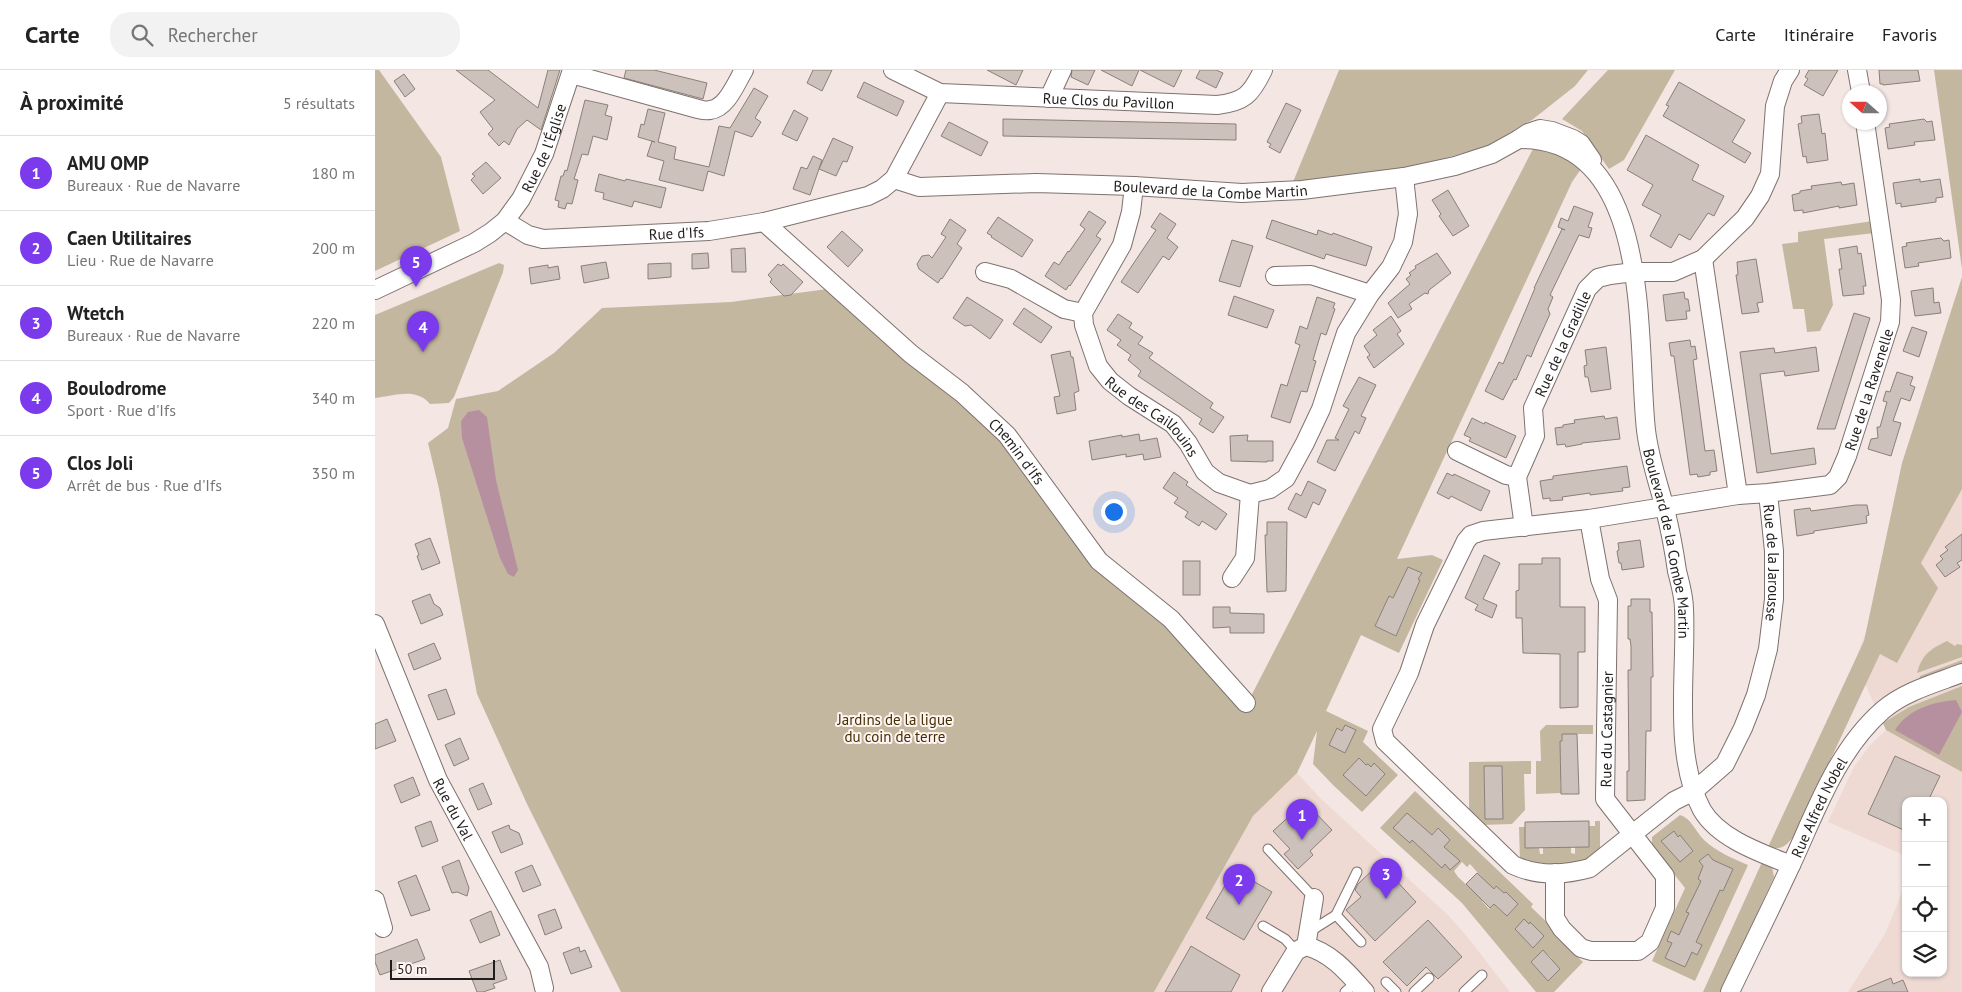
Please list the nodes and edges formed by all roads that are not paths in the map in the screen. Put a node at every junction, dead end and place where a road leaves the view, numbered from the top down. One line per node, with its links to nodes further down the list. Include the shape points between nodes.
1 (744, 70): 7 (street, via 726,100 718,108 710,110)
2 (893, 70): 8 (street)
3 (1062, 70): 11 (street)
4 (1263, 70): 11 (street, Rue Clos du Pavillon, via 1246,96 1234,103)
5 (1789, 70): 18 (street, via 1775,106 1770,174 1761,196 1745,218)
6 (1857, 70): 9 (street)
7 (572, 73): 16 (street, Rue de l'Église, via 544,154 521,199)
8 (912, 74): 10 (street)
9 (1860, 85)
10 (940, 92): 11 (street, Rue Clos du Pavillon); 14 (street, Rue d'Ifs)
11 (1049, 98)
12 (1866, 130): 27 (street, Rue de la Ravenelle, via 1891,300 1890,322 1838,477 1831,485)
13 (1405, 177): 15 (street, Boulevard de la Combe Martin, via 1280,192 1242,193); 20 (street, Boulevard de la Combe Martin, via 1492,154 1519,139 1546,141 1572,152 1599,177 1617,206); 23 (street, via 1408,214 1403,242 1391,267)
14 (894, 179): 15 (street, Boulevard de la Combe Martin, via 919,187 1036,183); 17 (street, Rue d'Ifs, via 868,196)
15 (1134, 186): 24 (street, via 1122,245)
16 (505, 221): 17 (street, Rue d'Ifs, via 528,235 543,239 709,232); 22 (street, via 474,243)
17 (764, 222): 36 (street, Chemin d'Ifs, via 1007,435 1099,561 1171,619)
18 (1703, 259): 20 (street, Rue de la Gradille, via 1673,272); 29 (street)
19 (985, 272): 24 (street, via 1011,279 1064,309)
20 (1634, 272): 26 (street, Rue de la Gradille, via 1598,278 1587,289 1533,408 1535,436); 30 (street, Boulevard de la Combe Martin, via 1646,431)
21 (1275, 276): 23 (street, via 1311,275)
22 (375, 290)
23 (1370, 294): 28 (street, via 1346,333 1321,409 1286,478 1270,489)
24 (1083, 313): 28 (street, Rue des Caillouins, via 1098,366 1110,381 1173,424 1205,472 1219,483)
25 (1457, 451): 26 (street, via 1506,475)
26 (1517, 477): 32 (street)
27 (1768, 493): 29 (street, Rue de la Ravenelle); 37 (street, Rue de la Jarousse, via 1775,551 1773,599 1759,686 1725,764)
28 (1250, 494): 33 (street, via 1245,558)
29 (1738, 495): 30 (street, Rue de la Ravenelle)
30 (1665, 507): 31 (street); 37 (street, Boulevard de la Combe Martin, via 1684,607 1684,722 1687,768)
31 (1589, 519): 32 (street); 38 (street, Rue du Castagnier, via 1600,578 1608,600 1605,799)
32 (1525, 526): 42 (street, Rue de la Jarousse, via 1483,531 1471,535 1466,541 1425,625 1409,673 1382,729 1385,741 1513,865 1527,871)
33 (1232, 578)
34 (375, 624): 54 (street, Rue du Val, via 438,780 539,967)
35 (1962, 673): 40 (street, Rue Alfred Nobel, via 1913,692 1885,709 1861,732 1843,758)
36 (1245, 703)
37 (1694, 791): 38 (street, Rue de la Jarousse, via 1674,801); 40 (street, Boulevard de la Combe Martin, via 1703,812 1728,838)
38 (1631, 834): 42 (street, Rue de la Jarousse, via 1590,868); 42 (street, Rue du Castagnier, via 1665,876 1665,908 1649,942 1638,951 1591,952 1581,948 1555,918)
39 (1268, 849): 43 (lane)
40 (1791, 866): 59 (street, Rue Alfred Nobel)
41 (1357, 872): 45 (lane)
42 (1555, 873)
43 (1314, 898): 49 (street)
44 (375, 900): 47 (street)
45 (1336, 915): 48 (lane); 49 (lane)
46 (1263, 926): 49 (lane, via 1285,939)
47 (383, 928)
48 (1361, 942)
49 (1304, 943): 53 (street, via 1333,958); 55 (street)
50 (1482, 975): 58 (lane)
51 (1429, 978): 57 (lane)
52 (1386, 982): 56 (lane)
53 (1355, 989)
54 (547, 990)
55 (1271, 992)
56 (1396, 992)
57 (1414, 992)
58 (1464, 992)
59 (1730, 992)

